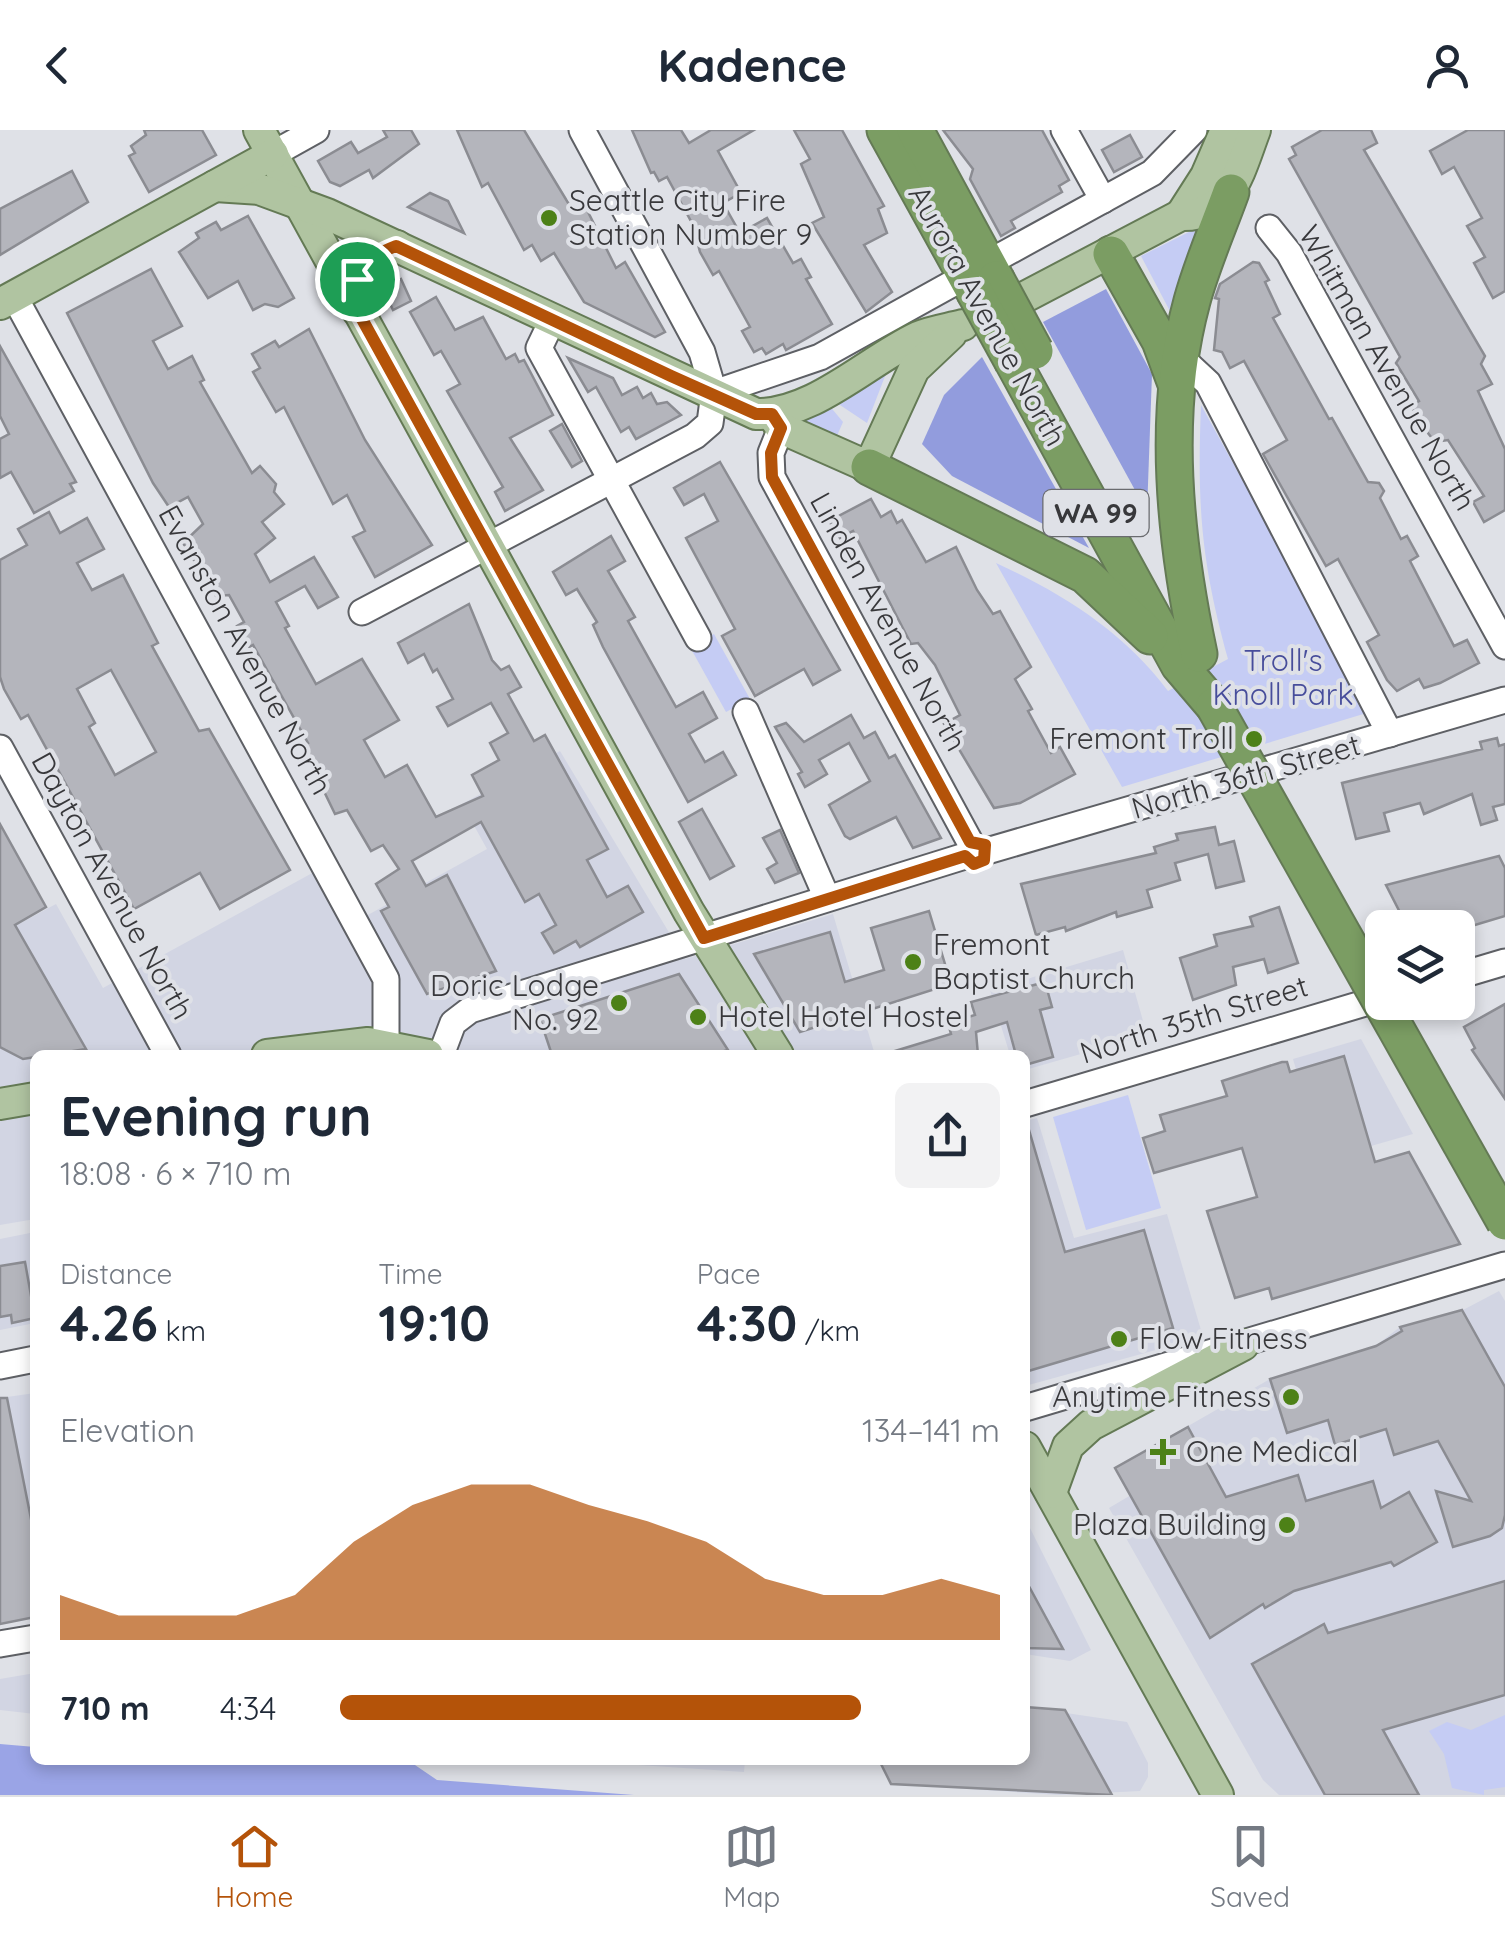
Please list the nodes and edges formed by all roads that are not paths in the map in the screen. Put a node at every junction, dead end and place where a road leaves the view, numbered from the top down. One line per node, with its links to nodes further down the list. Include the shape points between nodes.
1 (316, 130): 9 (street)
2 (582, 130): 23 (street, via 702,352)
3 (884, 130): 18 (highway, Aurora Avenue North / WA 99)
4 (915, 130): 18 (highway, Aurora Avenue North / WA 99)
5 (1064, 130): 12 (street)
6 (1194, 130): 12 (street, via 1152,173)
7 (1226, 130): 14 (main road)
8 (1255, 130): 11 (main road)
9 (266, 142): 10 (main road); 13 (main road)
10 (214, 186): 13 (main road, via 259,189); 19 (main road)
11 (1231, 192): 14 (main road, via 1201,216); 22 (highway, via 1192,299)
12 (1103, 200): 18 (street)
13 (299, 202): 16 (main road); 20 (main road)
14 (1181, 215): 17 (main road)
15 (1269, 228): 30 (street, Whitman Avenue North, via 1289,253)
16 (396, 246): 20 (main road, via 364,264); 21 (main road)
17 (1111, 254): 18 (main road); 22 (highway)
18 (989, 281): 23 (street, via 820,358); 31 (highway, Aurora Avenue North / WA 99, bridge)
19 (7, 300): 45 (street, Evanston Avenue North, via 386,979)
20 (357, 310): 27 (main road)
21 (552, 321): 23 (main road); 26 (street, via 539,348)
22 (1180, 374): 31 (highway, via 1178,524); 34 (street, via 1208,383)
23 (714, 394): 24 (main road); 26 (street, via 710,423)
24 (776, 421): 25 (main road); 25 (main road, via 924,334 963,325 914,369); 37 (street, Linden Avenue North, via 772,477)
25 (869, 466): 31 (highway, via 1085,575)
26 (612, 479): 27 (street); 29 (street)
27 (485, 546): 28 (street); 39 (main road)
28 (362, 612)
29 (698, 638)
30 (1505, 646)
31 (1189, 659): 55 (highway, Aurora Avenue North / WA 99, bridge)
32 (1505, 700): 34 (street, North 36th Street)
33 (746, 712): 38 (street)
34 (1390, 734): 36 (street, North 36th Street)
35 (0, 748): 46 (street, Dayton Avenue North)
36 (1262, 772): 37 (street, North 36th Street); 40 (street)
37 (974, 850): 38 (street, North 36th Street)
38 (827, 898): 39 (street, North 36th Street)
39 (704, 938): 49 (street, North 36th Street, via 464,1013 453,1022); 50 (main road)
40 (1365, 957)
41 (1505, 962): 42 (street)
42 (1475, 971)
43 (1365, 1003): 52 (street, North 35th Street)
44 (1401, 1020): 54 (street)
45 (386, 1044): 47 (main road); 48 (main road)
46 (165, 1050)
47 (297, 1050)
48 (409, 1050)
49 (443, 1050)
50 (775, 1050)
51 (30, 1099): 53 (main road)
52 (1030, 1103)
53 (0, 1104)
54 (1505, 1204)
55 (1505, 1222)
56 (1505, 1264): 57 (street)
57 (1243, 1344): 60 (street); 62 (main road, via 1090,1425 1068,1446)
58 (30, 1360): 59 (street)
59 (0, 1366)
60 (1030, 1407)
61 (1030, 1454): 62 (main road)
62 (1051, 1482): 65 (main road)
63 (30, 1639): 64 (street)
64 (0, 1644)
65 (1218, 1794)

